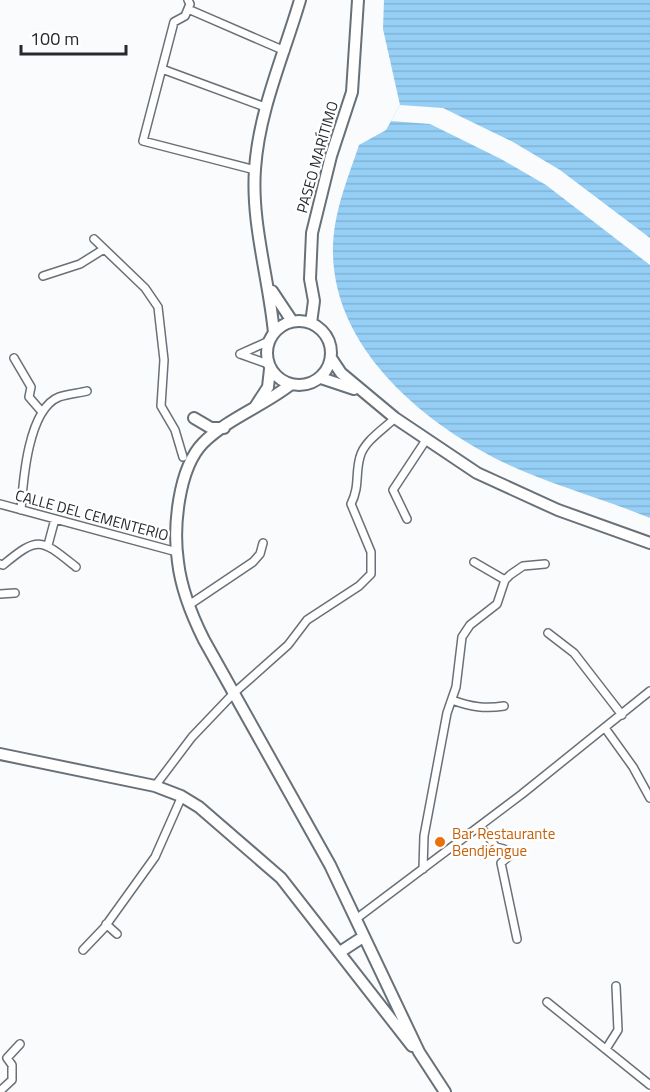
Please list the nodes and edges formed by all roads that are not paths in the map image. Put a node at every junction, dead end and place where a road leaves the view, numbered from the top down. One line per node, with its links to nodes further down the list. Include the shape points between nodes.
1 (188, 0): 4 (street)
2 (300, 0): 5 (main road)
3 (358, 0): 14 (main road, PASEO MARÍTIMO, via 352,92 312,233 310,279 314,300)
4 (188, 9): 5 (street); 6 (street, via 185,16 174,22)
5 (285, 51): 7 (main road)
6 (162, 69): 7 (street); 8 (street, via 143,141)
7 (266, 107): 8 (main road)
8 (255, 170): 12 (main road, via 255,200)
9 (94, 239): 10 (street)
10 (104, 249): 11 (street, via 80,264); 29 (street, via 145,288 158,307 164,360 161,406 175,430)
11 (43, 276)
12 (267, 283): 13 (main road); 15 (main road)
13 (292, 321): 14 (main road); 15 (main road)
14 (310, 323): 17 (main road, via 328,339)
15 (271, 337): 18 (main road); 18 (street, via 240,354)
16 (14, 358): 24 (street, via 31,387 29,397)
17 (331, 358): 19 (main road); 22 (main road)
18 (269, 367): 20 (main road); 23 (main road, via 265,394)
19 (321, 378): 20 (main road, via 306,385); 22 (main road)
20 (290, 385): 23 (main road)
21 (87, 392): 24 (street, via 57,398)
22 (363, 393): 26 (main road)
23 (253, 410): 27 (main road)
24 (42, 412): 31 (street, via 25,461)
25 (194, 418): 27 (main road, via 211,428)
26 (395, 418): 28 (main road); 48 (street, via 361,454 357,491 351,504 371,552 371,574 315,613 288,645)
27 (225, 428): 37 (main road, via 202,444 188,468 181,487)
28 (426, 440): 33 (street, via 393,490); 35 (main road, via 477,473 558,510)
29 (183, 457)
30 (0, 504): 31 (street, CALLE DEL CEMENTERIO)
31 (21, 510): 32 (street, CALLE DEL CEMENTERIO)
32 (55, 519): 36 (street); 37 (street, CALLE DEL CEMENTERIO)
33 (407, 519)
34 (262, 543): 45 (street, via 253,562)
35 (650, 543)
36 (48, 545): 39 (street, via 24,547); 41 (street)
37 (177, 552): 45 (main road)
38 (474, 562): 42 (street)
39 (0, 564)
40 (545, 564): 42 (street, via 523,566)
41 (76, 567)
42 (506, 580): 49 (street, via 497,604 470,625 462,637)
43 (15, 593): 44 (street)
44 (0, 594)
45 (189, 605): 48 (main road)
46 (548, 633): 51 (street, via 574,653)
47 (650, 691): 51 (street)
48 (234, 693): 54 (street, via 192,737); 59 (main road)
49 (452, 700): 50 (street, via 488,709); 58 (street, via 424,836)
50 (504, 706)
51 (622, 715): 52 (street)
52 (605, 728): 56 (street); 57 (street)
53 (0, 754): 54 (main road)
54 (155, 786): 55 (main road)
55 (182, 796): 60 (street, via 155,857); 65 (main road, via 222,825 281,879)
56 (650, 798)
57 (480, 825): 58 (street); 63 (street, via 508,857 501,863)
58 (423, 869): 59 (street)
59 (356, 919): 62 (main road)
60 (106, 924): 61 (street); 64 (street)
61 (117, 934)
62 (363, 937): 65 (main road); 70 (main road)
63 (518, 939)
64 (83, 950)
65 (340, 952): 70 (main road, via 401,1035)
66 (615, 986): 69 (street, via 618,1030)
67 (547, 1002): 69 (street)
68 (20, 1044): 72 (street, via 7,1058 12,1065 12,1080)
69 (606, 1049): 71 (street)
70 (419, 1052): 73 (main road)
71 (649, 1084): 74 (street)
72 (0, 1091)
73 (445, 1092)
74 (644, 1092)

